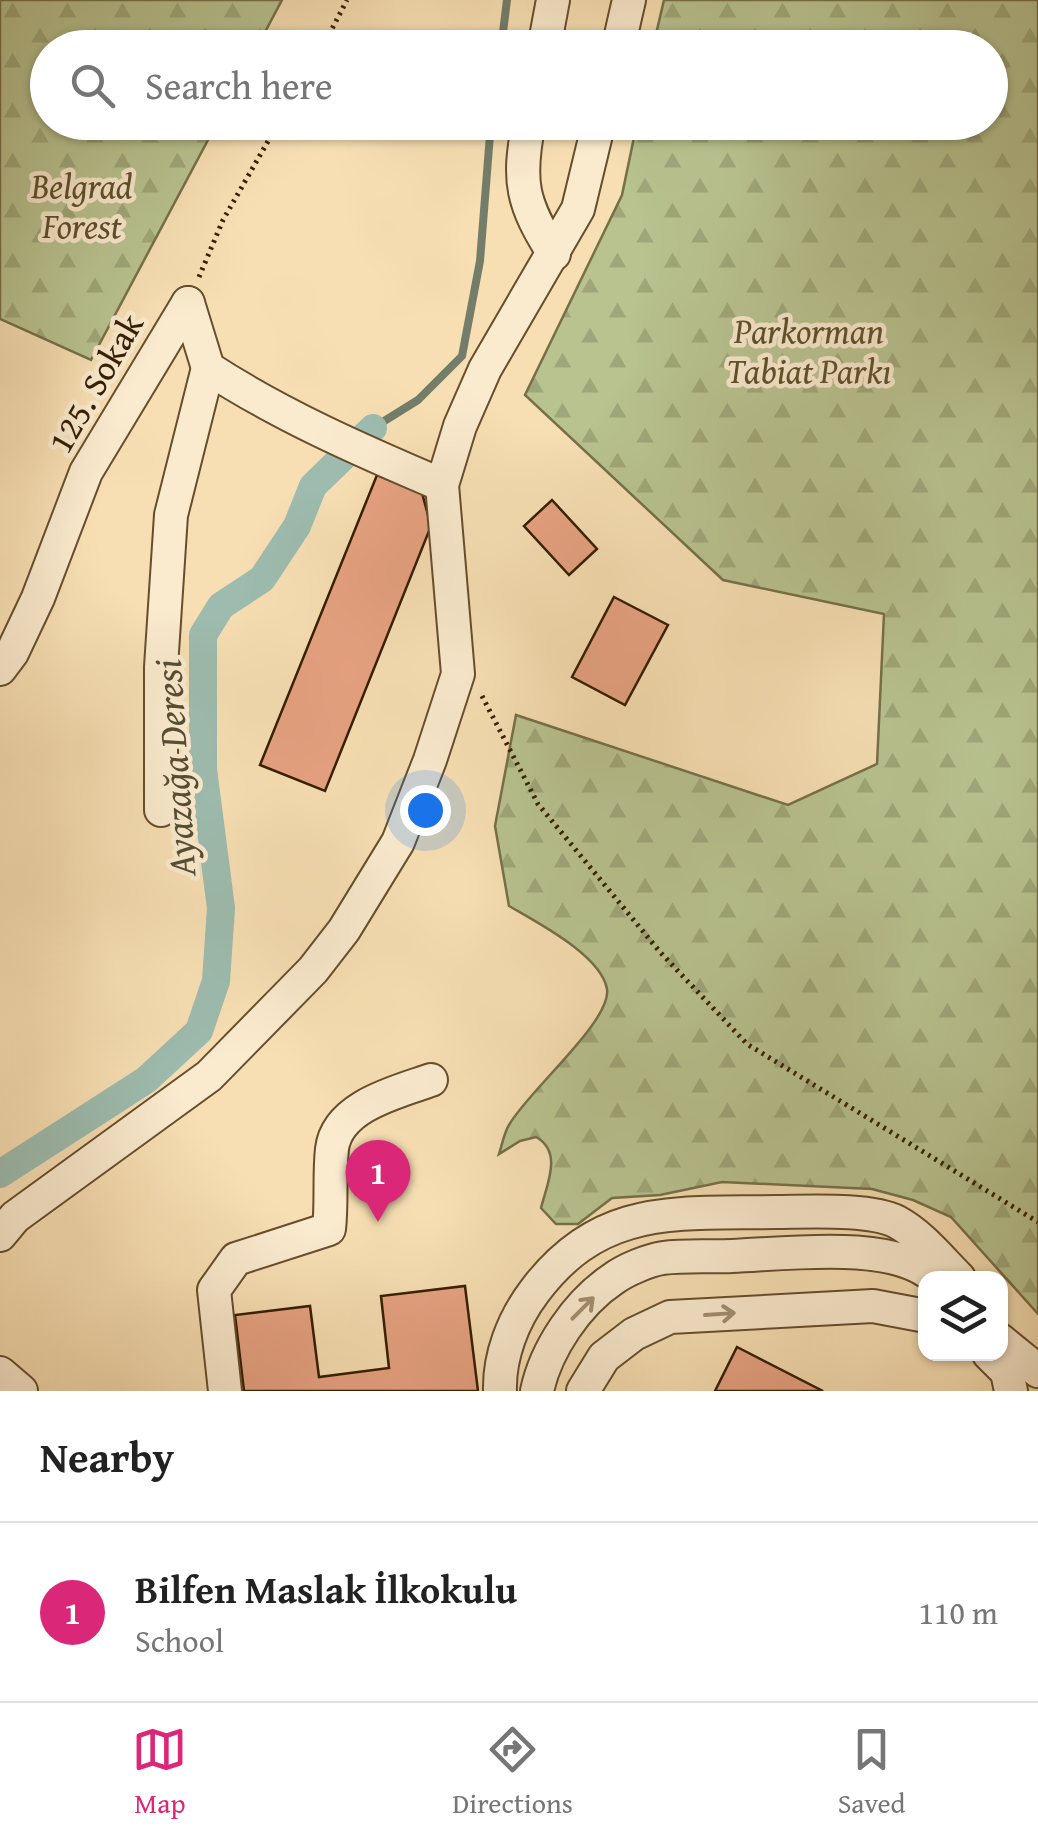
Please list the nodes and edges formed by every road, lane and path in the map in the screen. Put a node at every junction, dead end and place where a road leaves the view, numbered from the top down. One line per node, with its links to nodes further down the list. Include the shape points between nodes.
1 (348, 0): 4 (path)
2 (553, 0): 5 (street)
3 (629, 0): 6 (street)
4 (332, 30)
5 (547, 30)
6 (622, 30)
7 (269, 140): 11 (path, via 223,220)
8 (525, 140): 10 (street, via 520,164 527,202)
9 (595, 140): 10 (street, via 578,209)
10 (554, 254): 13 (street, via 485,369)
11 (188, 303): 12 (street); 14 (street, 125. Sokak, via 86,472 38,598)
12 (208, 368): 13 (street, via 240,390); 16 (street, via 171,515)
13 (442, 484): 15 (street)
14 (0, 669)
15 (458, 674): 18 (path, via 483,698 538,804 660,952 747,1044); 19 (street, via 398,842 313,970 209,1076 15,1216)
16 (161, 810)
17 (431, 1080): 29 (street, via 373,1100 338,1129 329,1229 236,1259 214,1290)
18 (1038, 1222)
19 (0, 1235)
20 (932, 1264): 30 (street, via 893,1220 832,1212 662,1214 624,1222 590,1237 531,1295 507,1342); 31 (street, via 902,1237 869,1234 743,1232 626,1245 593,1260 558,1294 525,1345); 32 (street, one-way to 20, via 554,1342 576,1315 613,1278 660,1258 850,1252 924,1268)
21 (918, 1315): 33 (street, one-way to 21, via 604,1357 670,1318 872,1306)
22 (1008, 1322): 23 (street)
23 (1038, 1346)
24 (1008, 1347): 26 (street)
25 (996, 1361): 34 (street)
26 (1038, 1371)
27 (0, 1372): 28 (street)
28 (21, 1391)
29 (225, 1391)
30 (500, 1391)
31 (512, 1391)
32 (536, 1391)
33 (582, 1391)
34 (1011, 1391)

